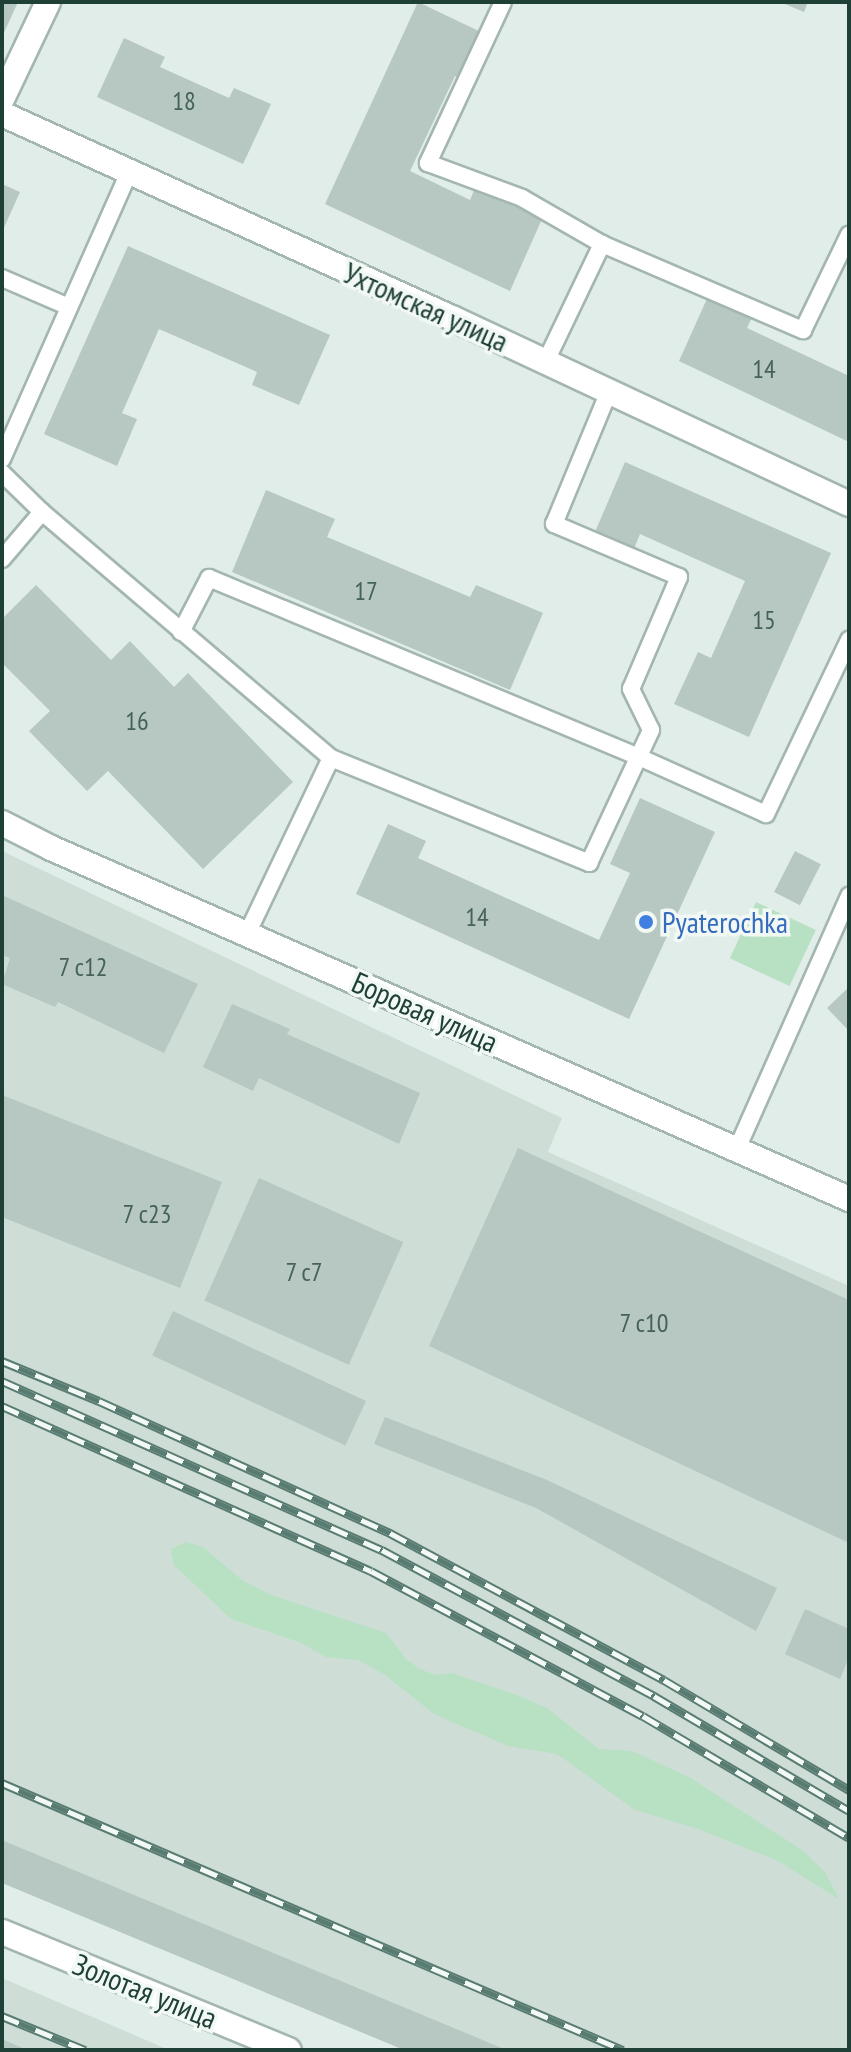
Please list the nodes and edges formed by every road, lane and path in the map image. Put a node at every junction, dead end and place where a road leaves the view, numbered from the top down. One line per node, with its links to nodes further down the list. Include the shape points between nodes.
1 (48, 2): 3 (street)
2 (503, 2): 7 (lane, via 428,163 522,198)
3 (2, 99)
4 (2, 114): 5 (street, Ухтомская улица)
5 (129, 173): 9 (lane); 10 (street, Ухтомская улица)
6 (849, 235): 7 (lane, via 803,330)
7 (602, 244): 10 (lane)
8 (2, 278): 9 (lane)
9 (69, 307): 12 (lane)
10 (546, 361): 11 (street, Ухтомская улица)
11 (609, 391): 14 (street, Ухтомская улица); 19 (lane, via 554,524 679,577 631,689 651,730)
12 (2, 459)
13 (2, 473): 15 (lane)
14 (849, 504)
15 (42, 512): 16 (lane); 17 (lane)
16 (2, 559)
17 (181, 632): 19 (lane, via 209,578); 20 (lane)
18 (849, 640): 19 (lane, via 766,814)
19 (639, 757): 20 (lane, via 589,863)
20 (331, 758): 23 (lane)
21 (2, 823): 23 (street, Боровая улица)
22 (849, 896): 24 (lane)
23 (247, 934): 24 (street, Боровая улица)
24 (737, 1149): 25 (street, Боровая улица)
25 (849, 1199)
26 (2, 1932): 27 (street, Золотая улица)
27 (289, 2050)

